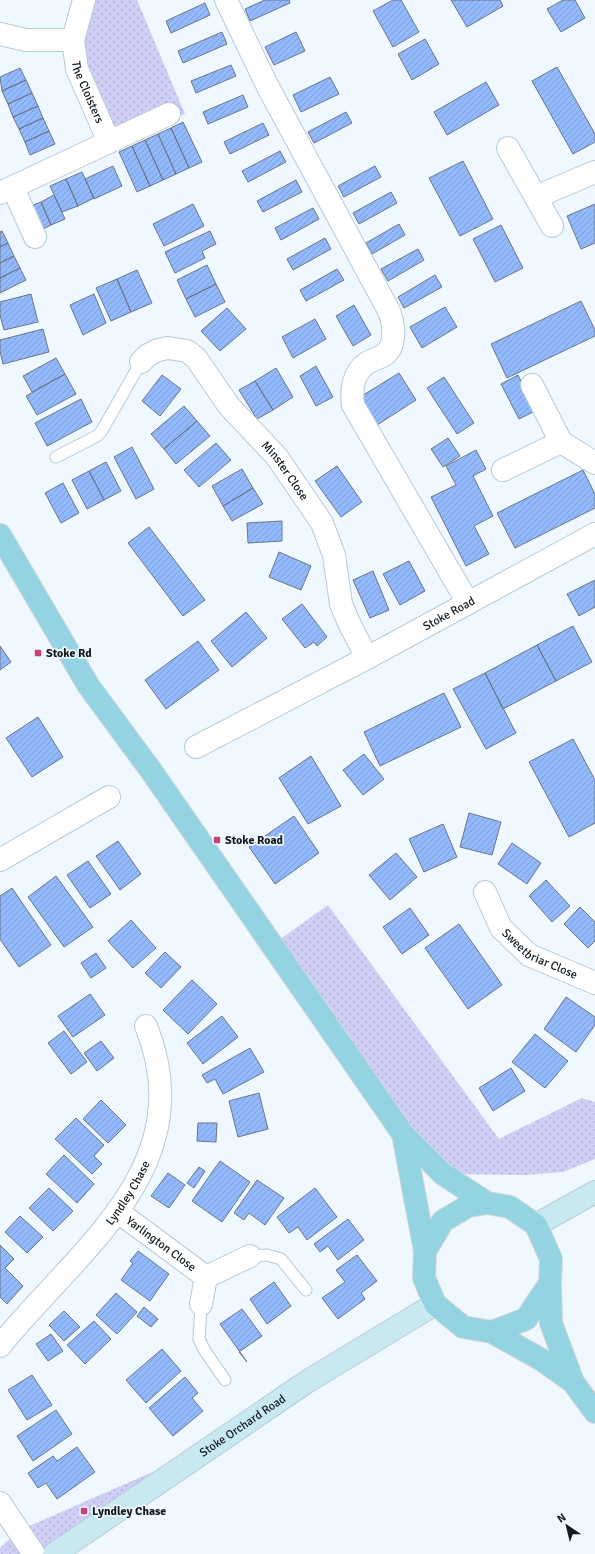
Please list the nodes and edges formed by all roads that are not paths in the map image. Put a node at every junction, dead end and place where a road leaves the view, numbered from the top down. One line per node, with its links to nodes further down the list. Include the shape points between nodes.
1 (84, 0): 4 (street, The Cloisters)
2 (226, 0): 21 (street, via 268,87 389,311 393,328 389,350 366,363 360,370 352,385 353,405)
3 (0, 34): 4 (street, via 26,40)
4 (74, 40): 6 (street, The Cloisters, via 77,69)
5 (169, 114): 6 (street)
6 (109, 142): 9 (street)
7 (508, 148): 10 (street)
8 (595, 172): 10 (street)
9 (6, 190): 12 (street)
10 (536, 197): 11 (street)
11 (552, 226)
12 (35, 237)
13 (141, 362): 16 (lane, via 101,432); 22 (street, Minster Close, via 158,350 173,348 187,351 196,358 229,406 277,457 322,523 334,555 341,604 348,624)
14 (532, 385): 15 (street)
15 (561, 442): 17 (street); 18 (street)
16 (56, 458)
17 (595, 463)
18 (503, 470)
19 (595, 534): 21 (street, Stoke Road)
20 (0, 535): 29 (main road, via 88,685 152,772)
21 (468, 603): 22 (street, Stoke Road)
22 (367, 658): 23 (street, Stoke Road)
23 (196, 747)
24 (109, 797): 25 (street)
25 (0, 860)
26 (485, 892): 27 (street, Sweetbriar Close, via 501,928 529,955)
27 (595, 983)
28 (146, 1026): 32 (street, Lyndley Chase, via 159,1068 161,1111 151,1153)
29 (403, 1134): 31 (main road, via 442,1174); 34 (main road)
30 (595, 1192): 33 (street)
31 (487, 1203): 33 (main road, via 510,1207); 34 (main road, via 468,1206 443,1221)
32 (117, 1211): 36 (street, Yarlington Close); 42 (street, Lyndley Chase, via 81,1257)
33 (536, 1225): 37 (main road, via 551,1259)
34 (425, 1251): 40 (main road, via 424,1278)
35 (250, 1256): 36 (street, Yarlington Close); 38 (lane, via 281,1259)
36 (206, 1276): 39 (street, Yarlington Close)
37 (550, 1283): 41 (main road, via 526,1319); 44 (main road, via 551,1322)
38 (306, 1290)
39 (201, 1304): 43 (lane, via 198,1339)
40 (434, 1304): 41 (main road, via 463,1327); 48 (street, Stoke Orchard Road, via 308,1381)
41 (492, 1332): 44 (main road, via 542,1360)
42 (0, 1346)
43 (225, 1380)
44 (573, 1382): 45 (main road)
45 (595, 1412)
46 (0, 1502): 47 (street)
47 (34, 1554)
48 (54, 1554)

